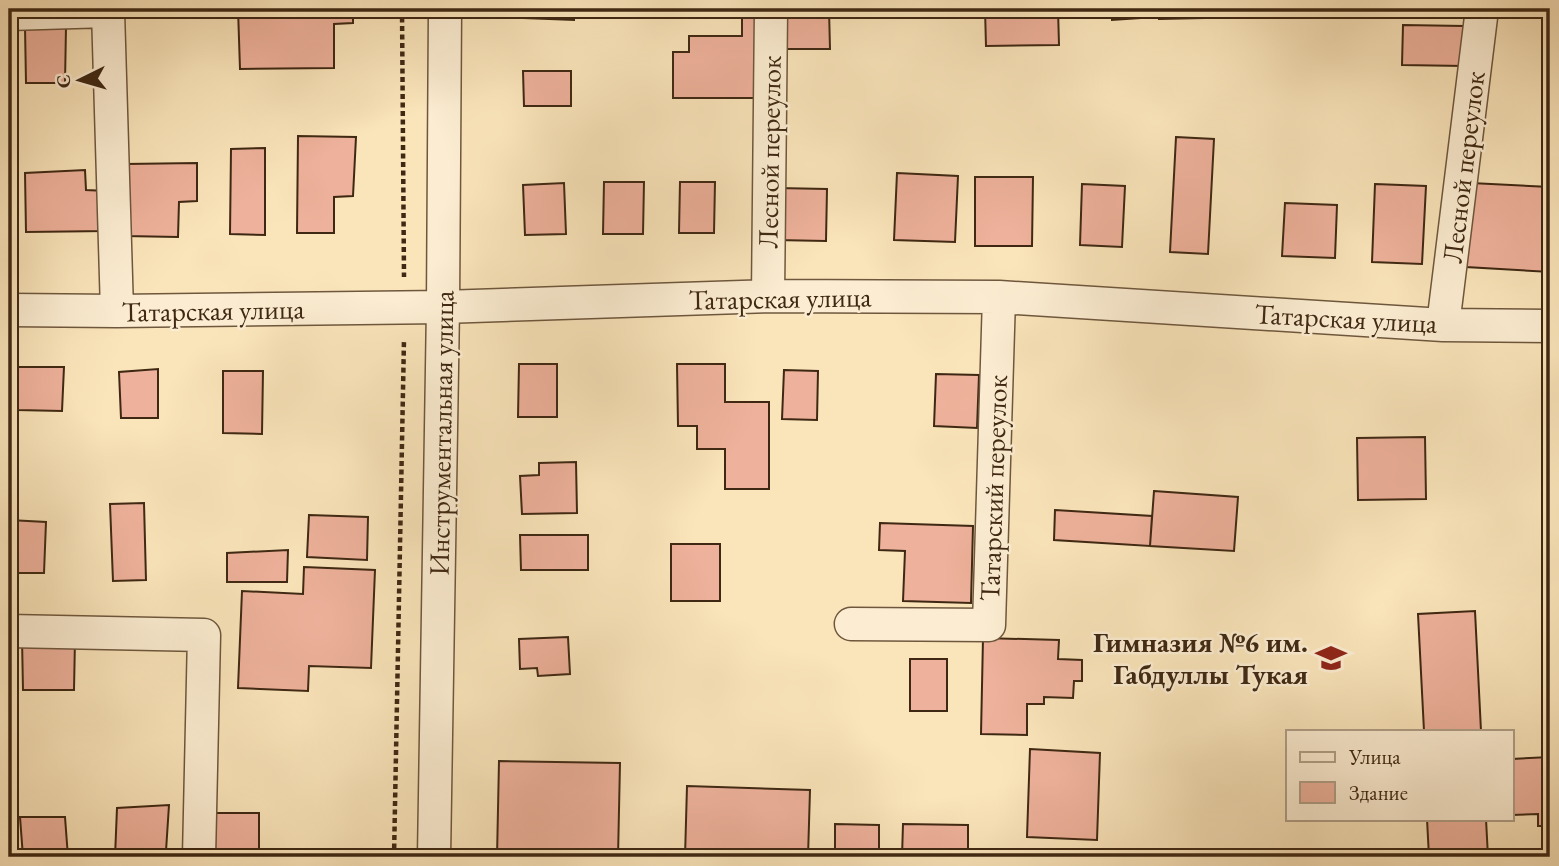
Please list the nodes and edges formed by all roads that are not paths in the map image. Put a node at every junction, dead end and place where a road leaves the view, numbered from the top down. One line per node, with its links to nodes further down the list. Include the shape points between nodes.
1 (445, 9): 7 (street, Инструментальная улица)
2 (771, 9): 5 (street, Лесной переулок)
3 (1482, 9): 10 (street, Лесной переулок)
4 (9, 14): 9 (street, via 108,11)
5 (768, 296): 6 (street, Татарская улица); 7 (street, Татарская улица)
6 (999, 297): 10 (street, Татарская улица); 12 (street, Татарский переулок, via 989,625)
7 (443, 307): 9 (street, Татарская улица); 15 (street, Инструментальная улица)
8 (9, 310): 9 (street, Татарская улица)
9 (117, 311)
10 (1443, 325): 11 (street, Татарская улица)
11 (1550, 326)
12 (851, 624)
13 (9, 631): 14 (street, via 204,635)
14 (199, 857)
15 (434, 857)

